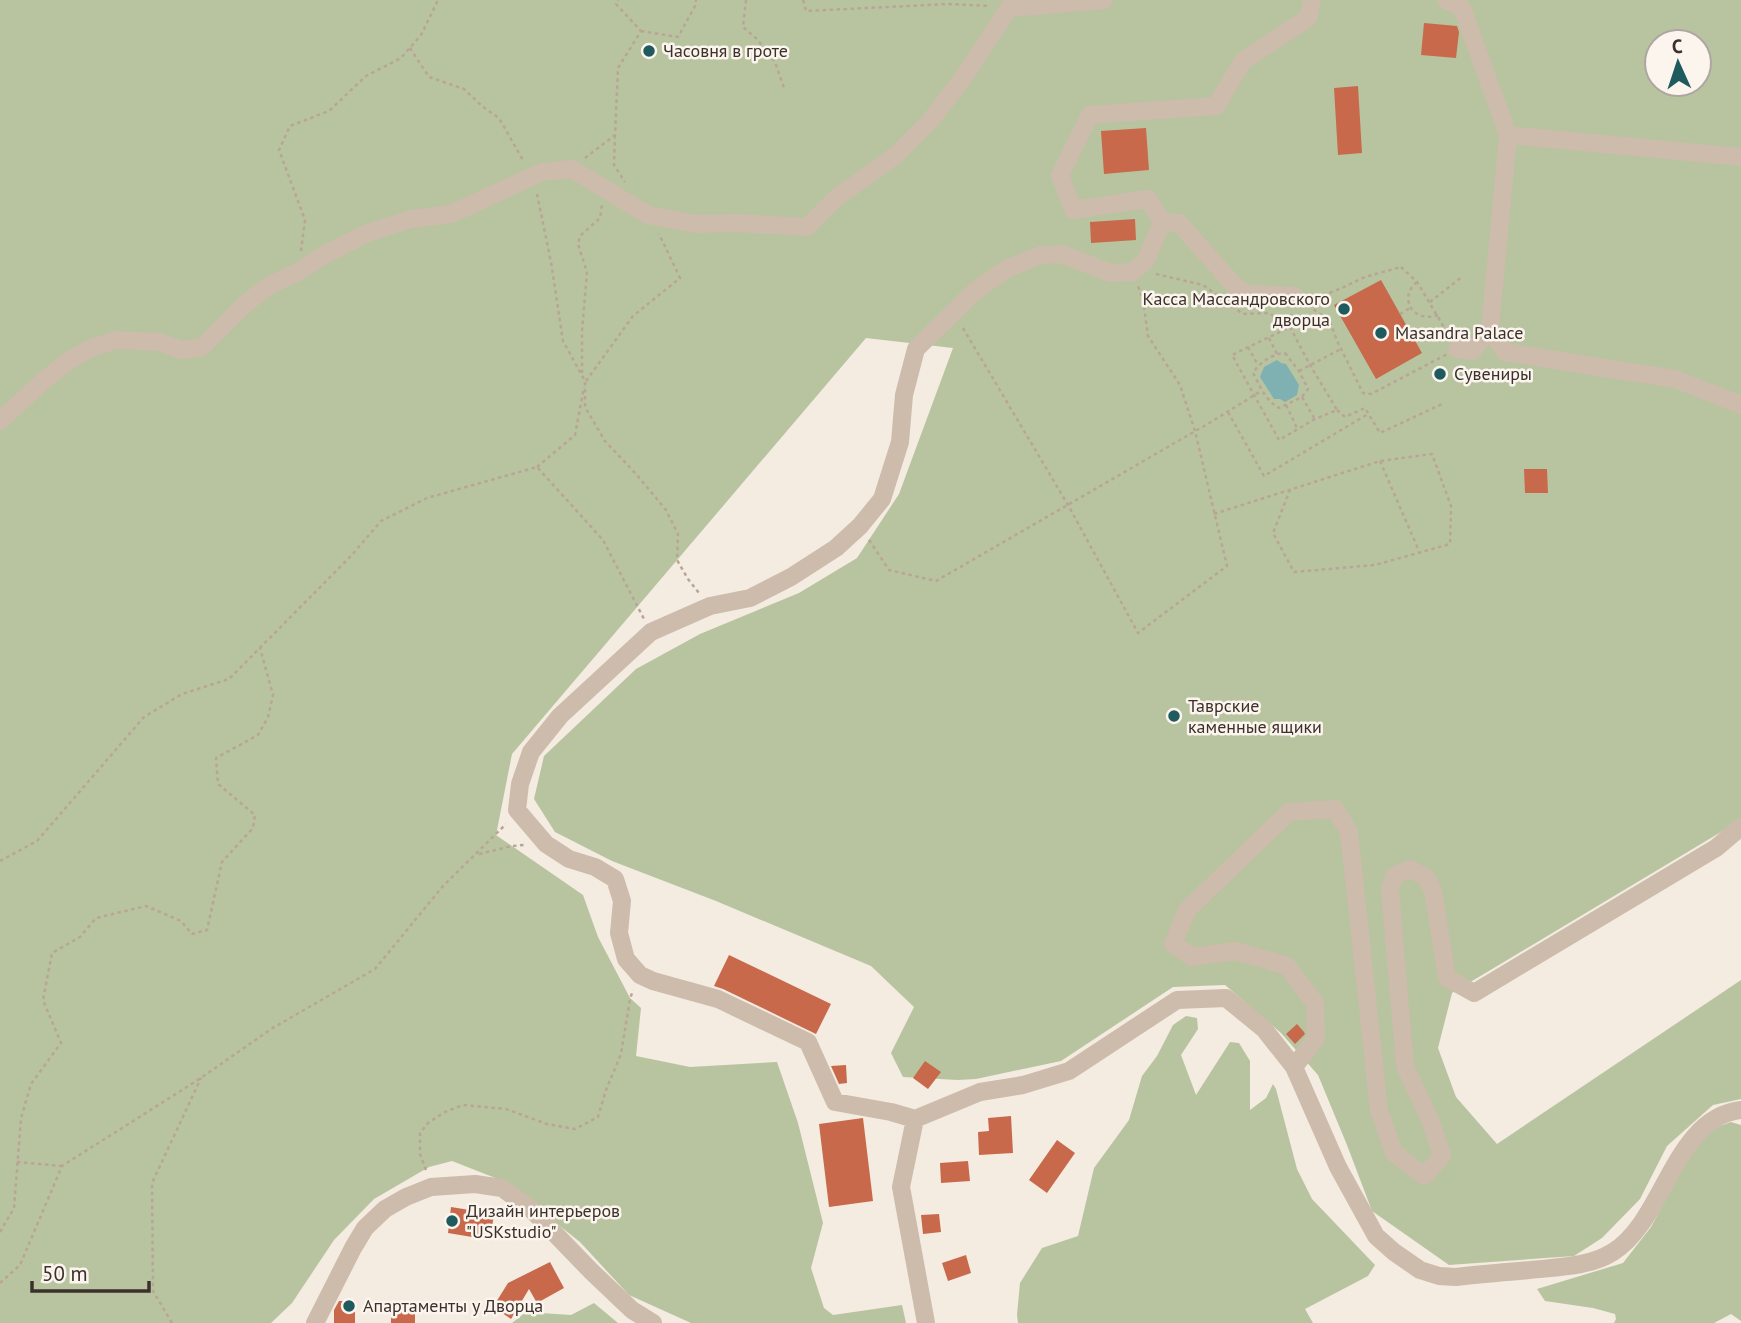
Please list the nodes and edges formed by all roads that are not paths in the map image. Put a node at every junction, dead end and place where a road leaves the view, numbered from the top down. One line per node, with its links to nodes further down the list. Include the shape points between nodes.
1 (1104, 0): 11 (street, via 1009,8 930,121 896,155 836,198 807,228 696,224 648,215 572,169 541,172 450,214 411,219 367,233 324,255 270,285 202,347 182,350 159,342 116,340 91,348 68,361)
2 (1312, 0): 6 (street, via 1308,18 1242,61 1216,106 1090,115 1060,174 1073,210 1148,199)
3 (1446, 0): 4 (street, via 1462,8)
4 (1508, 135): 5 (street); 8 (street)
5 (1741, 157)
6 (1162, 222): 7 (street, via 1180,223 1234,285 1248,294); 15 (street, via 1146,260 1133,272 1111,273 1061,254 1041,255 1008,268 975,291 916,349 904,395 900,442 886,487 860,526 836,548 750,598 710,606 651,632 560,716 531,752 520,785 517,810 546,844 615,879 622,901 619,933 626,959 640,975 718,999 808,1042 835,1102)
7 (1294, 296)
8 (1490, 329): 9 (street, via 1472,351); 10 (street, via 1505,352 1675,379)
9 (1457, 349)
10 (1741, 405)
11 (0, 421)
12 (1741, 827): 13 (street, via 1716,848 1474,993 1447,978 1433,891 1426,877 1410,869 1394,876 1390,890 1405,1066 1442,1156 1424,1176 1394,1153 1379,1110 1349,832 1335,809 1289,812 1186,910 1173,944 1192,957 1236,951 1287,966 1315,1003 1316,1038)
13 (1294, 1067): 14 (street, via 1338,1167 1376,1236 1420,1270 1439,1276 1578,1265 1612,1253 1632,1237 1688,1146 1707,1124 1728,1112); 15 (street, via 1264,1029 1226,998 1177,1000 1069,1071 980,1092)
14 (1741, 1111)
15 (915, 1119): 18 (street, via 901,1187)
16 (315, 1323): 17 (street, via 365,1228 385,1209 431,1187 475,1184 502,1188 532,1210 632,1310)
17 (653, 1323)
18 (926, 1323)

